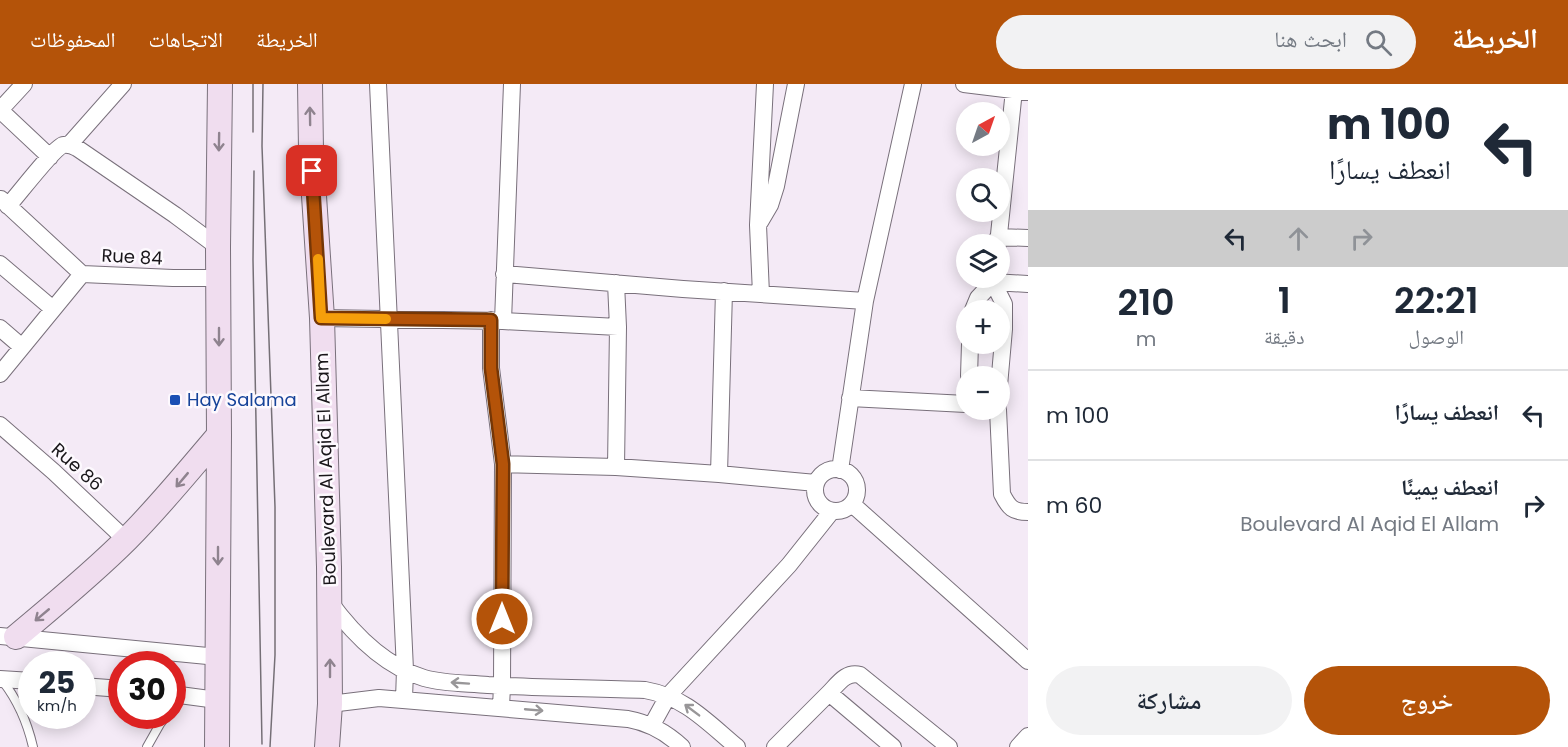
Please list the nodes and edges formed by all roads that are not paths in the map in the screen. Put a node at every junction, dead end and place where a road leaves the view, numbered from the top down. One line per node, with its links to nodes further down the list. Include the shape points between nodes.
1 (24, 84): 12 (street)
2 (123, 84): 13 (street)
3 (220, 84): 20 (main road, one-way to 20)
4 (310, 84): 35 (main road, Boulevard Al Aqid El Allam, one-way to 4)
5 (378, 84): 36 (street)
6 (512, 84): 23 (street)
7 (765, 84): 16 (street)
8 (796, 84): 16 (street, via 776,186)
9 (913, 84): 33 (street)
10 (964, 84): 11 (street)
11 (1021, 91): 17 (street)
12 (0, 110): 14 (street)
13 (73, 146): 14 (street, via 61,146); 20 (street)
14 (50, 157): 15 (street)
15 (4, 202): 22 (street, Rue 84)
16 (758, 225): 31 (street)
17 (999, 234)
18 (1028, 238): 19 (street)
19 (1010, 240)
20 (218, 247): 24 (main road)
21 (0, 264): 34 (street)
22 (82, 274): 24 (street, Rue 84); 34 (street)
23 (504, 274): 26 (street); 37 (street)
24 (219, 278): 47 (main road, one-way to 47)
25 (1010, 282): 27 (street)
26 (616, 284): 30 (street); 38 (street)
27 (1028, 284)
28 (987, 288): 32 (street)
29 (997, 288): 41 (street, via 1004,304)
30 (724, 291): 31 (street); 51 (street)
31 (761, 294): 33 (street)
32 (977, 300)
33 (865, 301): 43 (street)
34 (52, 309): 40 (street)
35 (321, 318): 36 (street); 57 (main road, Boulevard Al Aqid El Allam)
36 (388, 319): 37 (street); 61 (street)
37 (497, 320): 38 (street); 48 (street, via 491,368)
38 (618, 327): 49 (street)
39 (0, 328): 40 (street)
40 (22, 347): 42 (street)
41 (1001, 366)
42 (0, 374)
43 (850, 398): 44 (street); 50 (street)
44 (956, 403)
45 (998, 420): 55 (street, via 1002,494 1007,505 1018,512)
46 (0, 425): 56 (street, Rue 86)
47 (219, 435): 56 (main road, one-way to 56); 60 (main road, one-way to 60)
48 (503, 464): 49 (street); 64 (street)
49 (616, 467): 51 (street)
50 (840, 470): 52 (street, via 825,472); 53 (street, via 856,483)
51 (719, 474): 52 (street)
52 (816, 483): 54 (street, via 818,500)
53 (852, 504): 54 (street); 59 (street)
54 (832, 511): 66 (street, via 789,565)
55 (1028, 512)
56 (126, 540): 58 (main road, one-way to 58, via 73,590)
57 (329, 601): 61 (street, via 362,641); 70 (main road, Boulevard Al Aqid El Allam, one-way to 57)
58 (8, 637): 60 (street)
59 (1025, 655)
60 (218, 657): 69 (main road)
61 (405, 670): 64 (street, one-way to 61, via 442,682); 68 (street)
62 (0, 679): 63 (street); 75 (lane, via 22,711)
63 (18, 680)
64 (502, 686): 66 (street, via 645,690); 71 (street)
65 (829, 693): 81 (street); 82 (street); 83 (street, via 848,675 860,675)
66 (669, 696): 72 (street); 80 (street, one-way to 66, via 689,707)
67 (186, 697): 69 (street)
68 (404, 699): 70 (street); 71 (street)
69 (217, 700): 77 (main road)
70 (330, 704): 78 (main road, Boulevard Al Aqid El Allam)
71 (501, 707): 72 (street, one-way to 72, via 628,718)
72 (652, 725): 79 (street)
73 (157, 729): 76 (lane)
74 (1028, 736): 84 (street)
75 (33, 747)
76 (147, 747)
77 (217, 747)
78 (327, 747)
79 (682, 747)
80 (737, 747)
81 (775, 747)
82 (893, 747)
83 (949, 747)
84 (1018, 747)

